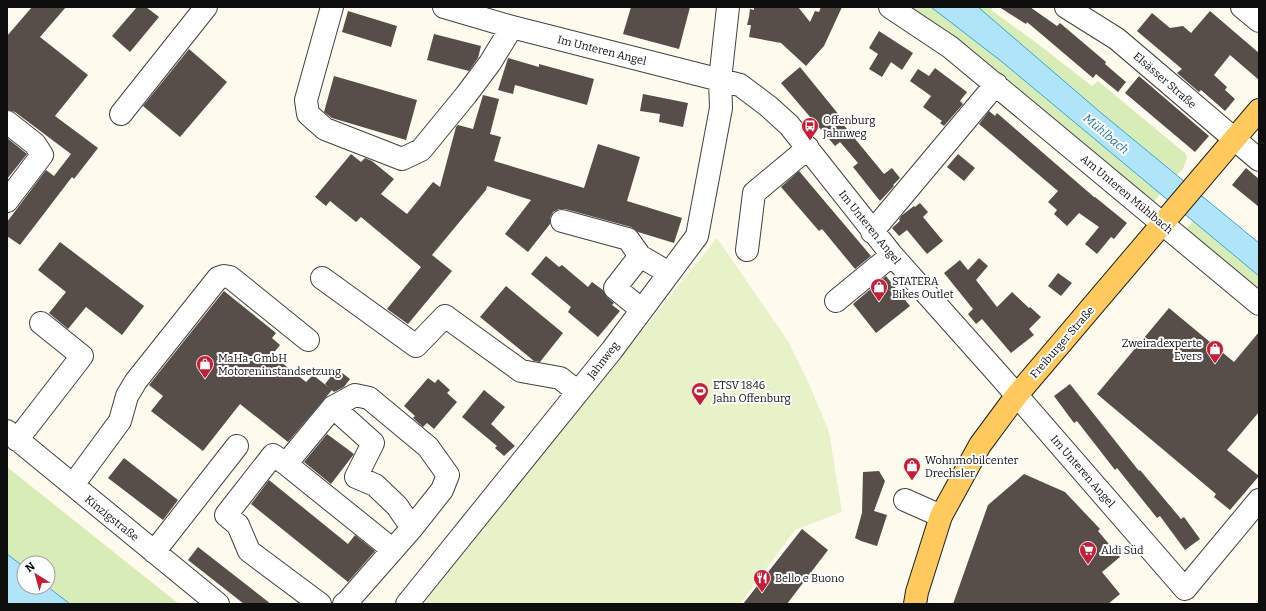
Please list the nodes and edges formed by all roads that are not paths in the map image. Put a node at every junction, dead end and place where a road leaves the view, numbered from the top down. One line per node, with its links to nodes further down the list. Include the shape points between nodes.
1 (206, 7): 13 (street)
2 (332, 7): 9 (street, via 306,100 308,114 325,129 402,159 421,150 490,63)
3 (444, 7): 9 (street, Im Unteren Angel)
4 (728, 7): 10 (street)
5 (890, 7): 11 (street, Am Unteren Mühlbach, via 950,47)
6 (1066, 7): 15 (street, Elsässer Straße, via 1118,38)
7 (1242, 7): 8 (street)
8 (1259, 22)
9 (512, 27): 10 (street, Im Unteren Angel)
10 (720, 80): 16 (street, Im Unteren Angel, via 740,85 751,93 790,125); 25 (street, Jahnweg, via 721,108 698,236)
11 (996, 84): 20 (street, Am Unteren Mühlbach); 21 (street)
12 (1259, 110): 15 (main road, Freiburger Straße)
13 (121, 114)
14 (7, 122): 18 (street, via 34,144 42,155)
15 (1234, 139): 17 (street, Elsässer Straße); 20 (main road, Freiburger Straße)
16 (808, 148): 21 (street, Im Unteren Angel); 22 (street, via 754,192)
17 (1259, 160)
18 (7, 201)
19 (562, 221): 24 (street, via 628,239)
20 (1163, 224): 28 (street, Am Unteren Mühlbach); 33 (main road, Freiburger Straße)
21 (872, 232): 23 (street, Im Unteren Angel)
22 (747, 250)
23 (892, 255): 27 (street); 33 (street, Im Unteren Angel)
24 (640, 256): 25 (street); 29 (street, via 615,288)
25 (669, 273): 29 (street, Jahnweg)
26 (322, 278): 32 (street, via 416,346 445,316 521,371 560,378)
27 (836, 301)
28 (1259, 304)
29 (642, 310): 32 (street, Jahnweg)
30 (41, 323): 35 (street, via 82,356)
31 (308, 340): 39 (street, via 230,277 218,278 136,381 127,396 120,421)
32 (578, 392): 50 (street, Jahnweg)
33 (1017, 395): 41 (street, Im Unteren Angel, via 1185,589); 43 (main road, Freiburger Straße, via 980,445)
34 (333, 407): 37 (street); 38 (street, via 373,443); 44 (street, via 355,395 369,398 428,447 448,474 442,490)
35 (12, 435): 39 (street, Kinzigstraße)
36 (237, 446): 46 (street)
37 (286, 464): 42 (street); 48 (street, via 273,455 226,515 238,525 249,551)
38 (356, 477): 42 (street, via 346,484); 44 (street, via 375,485 396,506)
39 (73, 485): 46 (street, Kinzigstraße)
40 (905, 500): 43 (street)
41 (1259, 500)
42 (337, 505): 45 (street)
43 (941, 516): 51 (main road, Freiburger Straße)
44 (412, 528): 45 (street)
45 (393, 550): 49 (street)
46 (154, 552): 47 (street, Kinzigstraße)
47 (218, 604)
48 (320, 604)
49 (344, 604)
50 (407, 604)
51 (915, 604)

